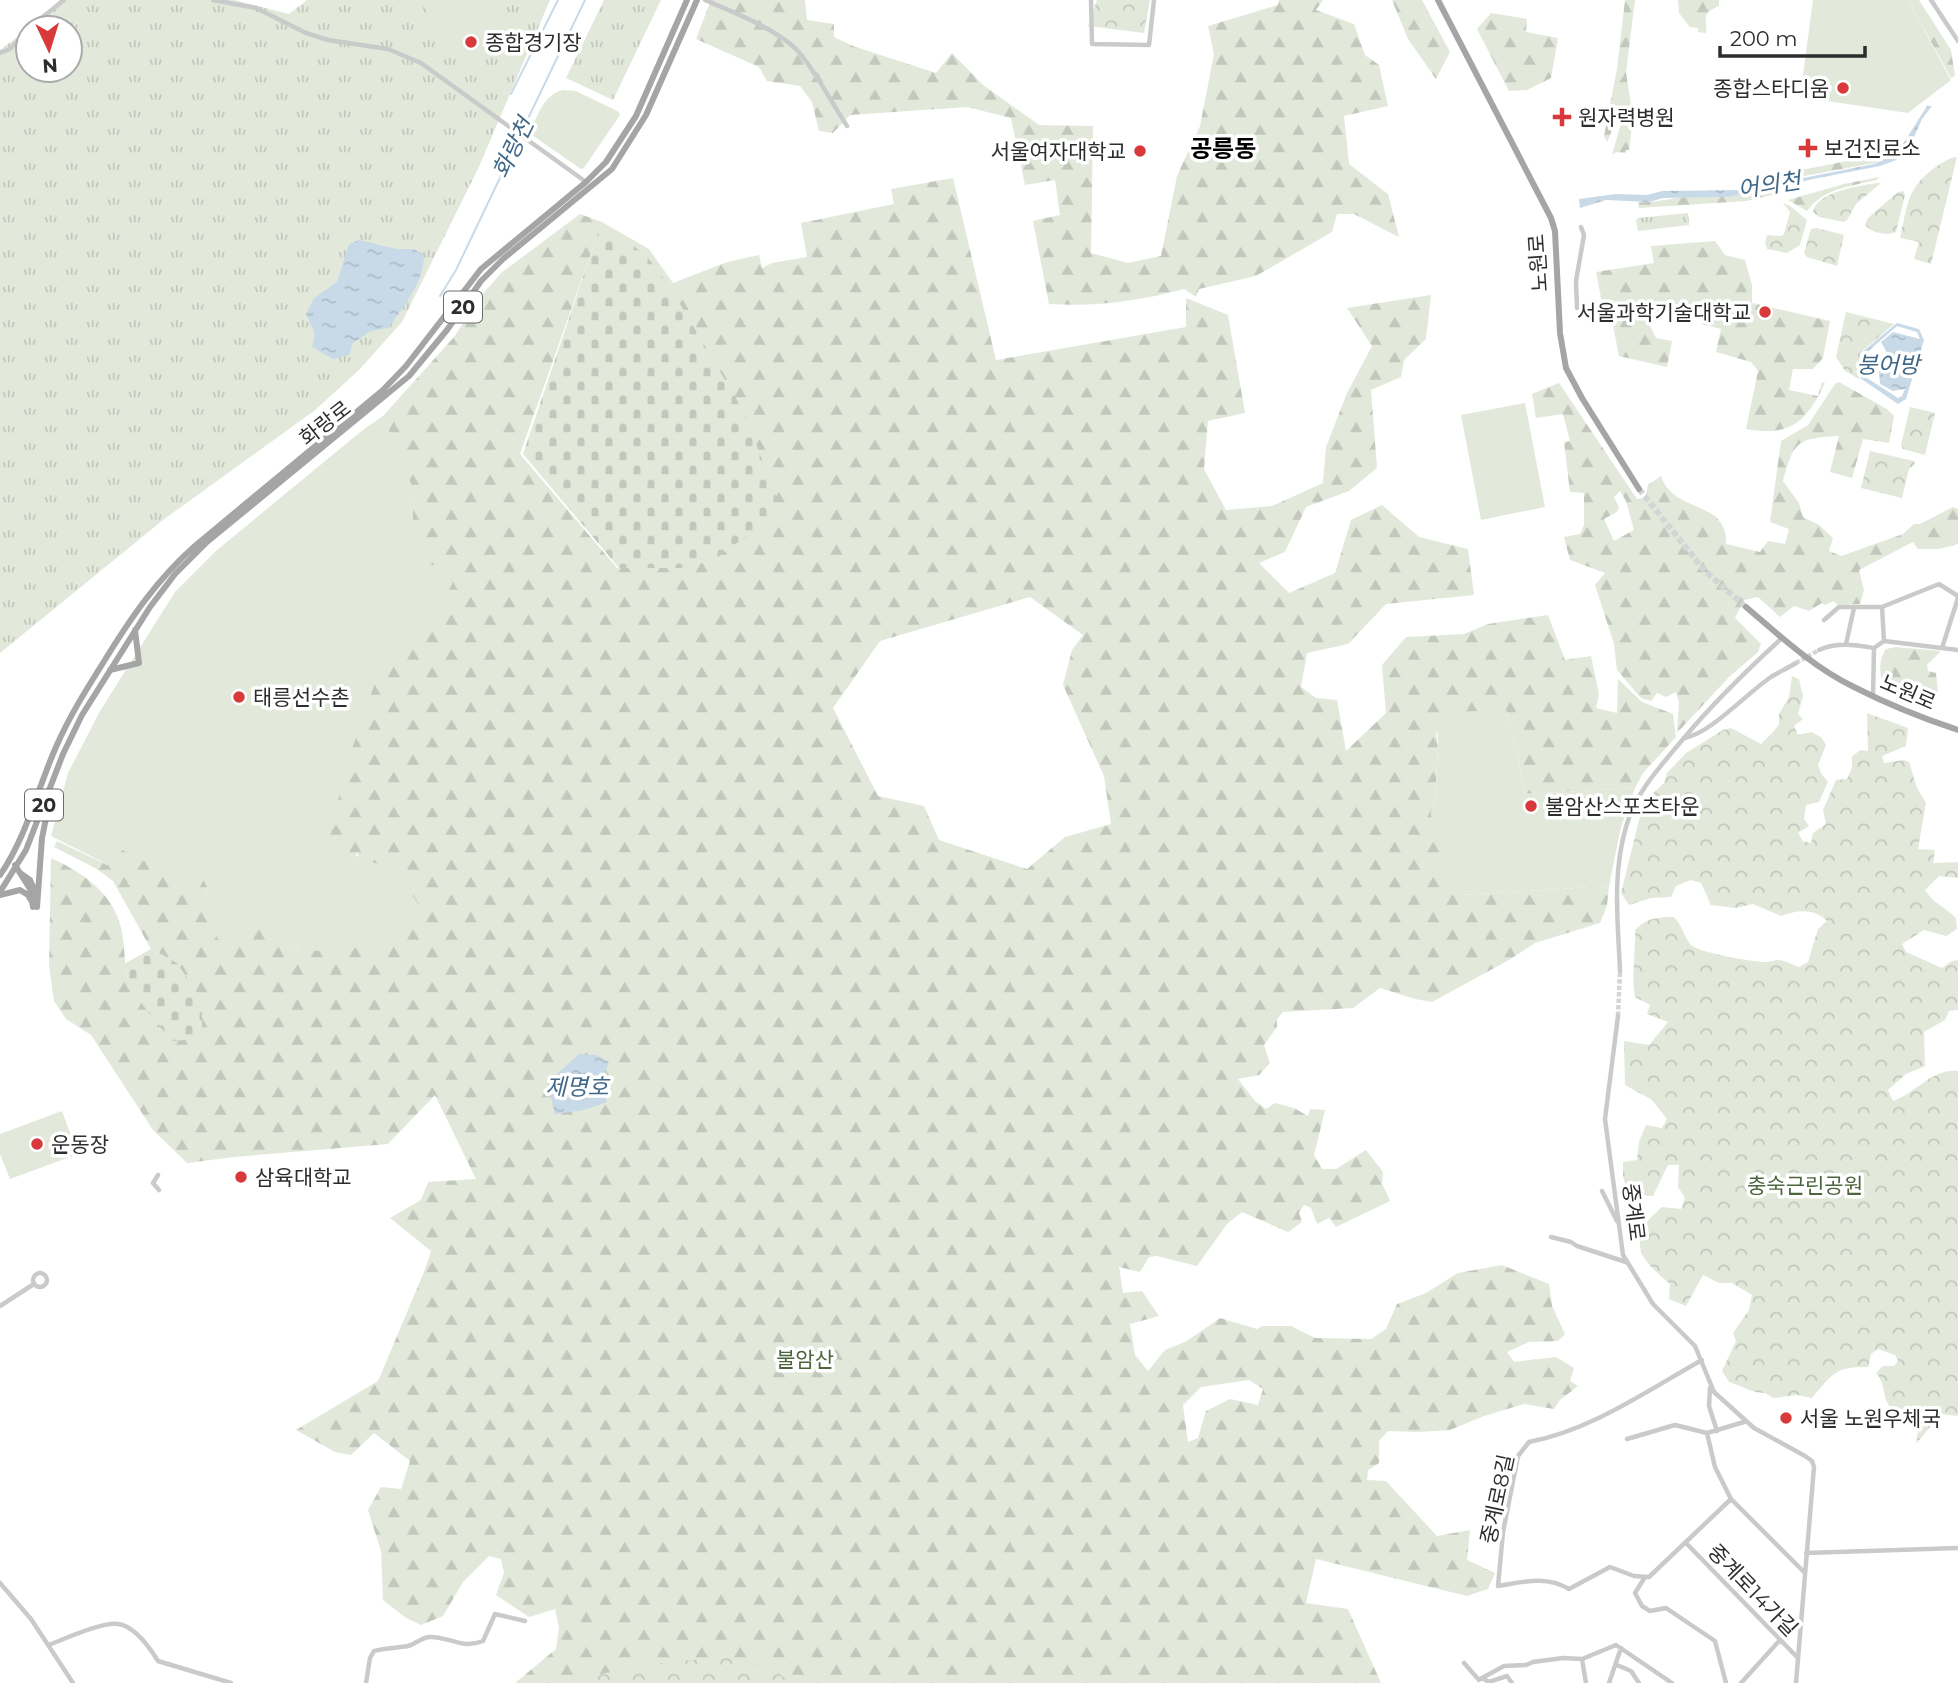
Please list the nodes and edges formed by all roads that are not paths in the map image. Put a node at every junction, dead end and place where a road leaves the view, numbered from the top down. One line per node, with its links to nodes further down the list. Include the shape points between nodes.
1 (64, 0): 10 (street)
2 (213, 0): 13 (street, via 256,8 328,40 388,49 421,63)
3 (688, 0): 13 (main road, 화랑로 / 20, via 636,116)
4 (697, 0): 13 (main road, 화랑로 / 20, via 646,115 612,169)
5 (705, 0): 12 (street, via 796,49)
6 (1091, 0): 7 (street, via 1093,44 1126,45 1149,45)
7 (1154, 0)
8 (1438, 0): 16 (main road, 노원로, via 1552,218 1566,368)
9 (1933, 1): 11 (street)
10 (47, 14)
11 (1958, 41)
12 (847, 126)
13 (589, 184): 18 (main road, 화랑로 / 20, via 481,269 383,390 195,545); 23 (main road, 화랑로 / 20, via 481,281 409,376 183,566)
14 (1581, 227): 15 (street)
15 (1577, 308)
16 (1639, 489)
17 (1958, 597): 20 (street, via 1939,584); 28 (street)
18 (143, 601): 23 (main road, via 128,629); 32 (main road, 화랑로 / 20)
19 (1746, 607): 24 (main road, 노원로)
20 (1882, 607): 21 (street); 25 (street)
21 (1854, 608): 22 (street, via 1839,607); 26 (street)
22 (1824, 620)
23 (134, 631): 33 (main road, 화랑로 / 20); 33 (main road, via 139,663)
24 (1782, 638): 35 (main road, 노원로, via 1852,687); 37 (street, via 1710,707)
25 (1884, 641): 27 (street); 28 (street)
26 (1846, 644): 27 (street); 29 (street)
27 (1874, 648): 35 (street)
28 (1942, 648): 30 (street)
29 (1819, 650)
30 (1958, 650)
31 (1796, 663): 37 (street)
32 (100, 667): 34 (main road, via 104,668 94,684); 39 (main road, 화랑로 / 20, via 54,750)
33 (110, 670): 34 (main road, 화랑로 / 20)
34 (95, 694): 38 (main road, 화랑로 / 20)
35 (1873, 696): 36 (main road, 노원로)
36 (1958, 730)
37 (1684, 739): 44 (street, via 1658,767 1626,827 1617,884)
38 (56, 774): 40 (main road, 화랑로 / 20); 43 (main road, via 42,838)
39 (18, 846): 40 (main road); 41 (main road, 화랑로 / 20)
40 (15, 870): 41 (main road); 42 (main road, 화랑로 / 20); 43 (main road, via 32,883)
41 (0, 876)
42 (0, 893): 43 (main road, via 20,890)
43 (35, 907)
44 (1620, 971)
45 (1618, 1016): 49 (street, 중계로, via 1605,1119)
46 (158, 1175): 47 (street, via 153,1183)
47 (159, 1190)
48 (1602, 1191): 49 (street)
49 (1618, 1223): 51 (street, 중계로)
50 (1550, 1237): 51 (street)
51 (1626, 1262): 54 (street, 중계로, via 1654,1304 1695,1346)
52 (34, 1284): 53 (street)
53 (0, 1306)
54 (1702, 1360): 55 (street, 중계로); 65 (street, 중계로8길, via 1595,1419 1529,1442 1518,1456 1498,1586 1539,1580 1569,1589 1610,1567)
55 (1710, 1385): 56 (street, 중계로); 57 (street, 중계로, via 1709,1406)
56 (1745, 1421): 57 (street); 63 (street, 중계로, via 1812,1461)
57 (1717, 1431): 58 (street)
58 (1707, 1433): 59 (street, via 1675,1425); 60 (street, via 1715,1467)
59 (1628, 1439)
60 (1731, 1499): 61 (street); 64 (street)
61 (1686, 1543): 65 (street); 68 (street, 중계로14가길)
62 (1958, 1548): 63 (street)
63 (1806, 1553): 64 (street, 중계로)
64 (1805, 1573): 71 (street, 중계로)
65 (1645, 1577): 77 (street, via 1635,1593 1642,1605 1650,1611 1666,1608 1715,1641)
66 (0, 1583): 69 (street)
67 (526, 1621): 80 (street, via 495,1614 483,1641 474,1645 425,1637 410,1645 374,1651)
68 (1780, 1640): 71 (street, 중계로14가길); 87 (street)
69 (48, 1645): 78 (street); 79 (street, via 117,1624 150,1647 158,1661)
70 (1621, 1648): 72 (street, via 1615,1645); 74 (street); 75 (street)
71 (1798, 1658): 88 (street, 중계로)
72 (1582, 1659): 76 (street, via 1504,1665); 82 (street)
73 (1464, 1663): 76 (street)
74 (1617, 1665): 83 (street); 84 (street, via 1632,1671)
75 (1662, 1676): 85 (street); 86 (street)
76 (1482, 1678): 81 (street, via 1489,1682 1507,1676)
77 (1725, 1682)
78 (73, 1683)
79 (231, 1683)
80 (366, 1683)
81 (1512, 1683)
82 (1586, 1683)
83 (1609, 1683)
84 (1639, 1683)
85 (1658, 1683)
86 (1672, 1683)
87 (1741, 1683)
88 (1796, 1683)

